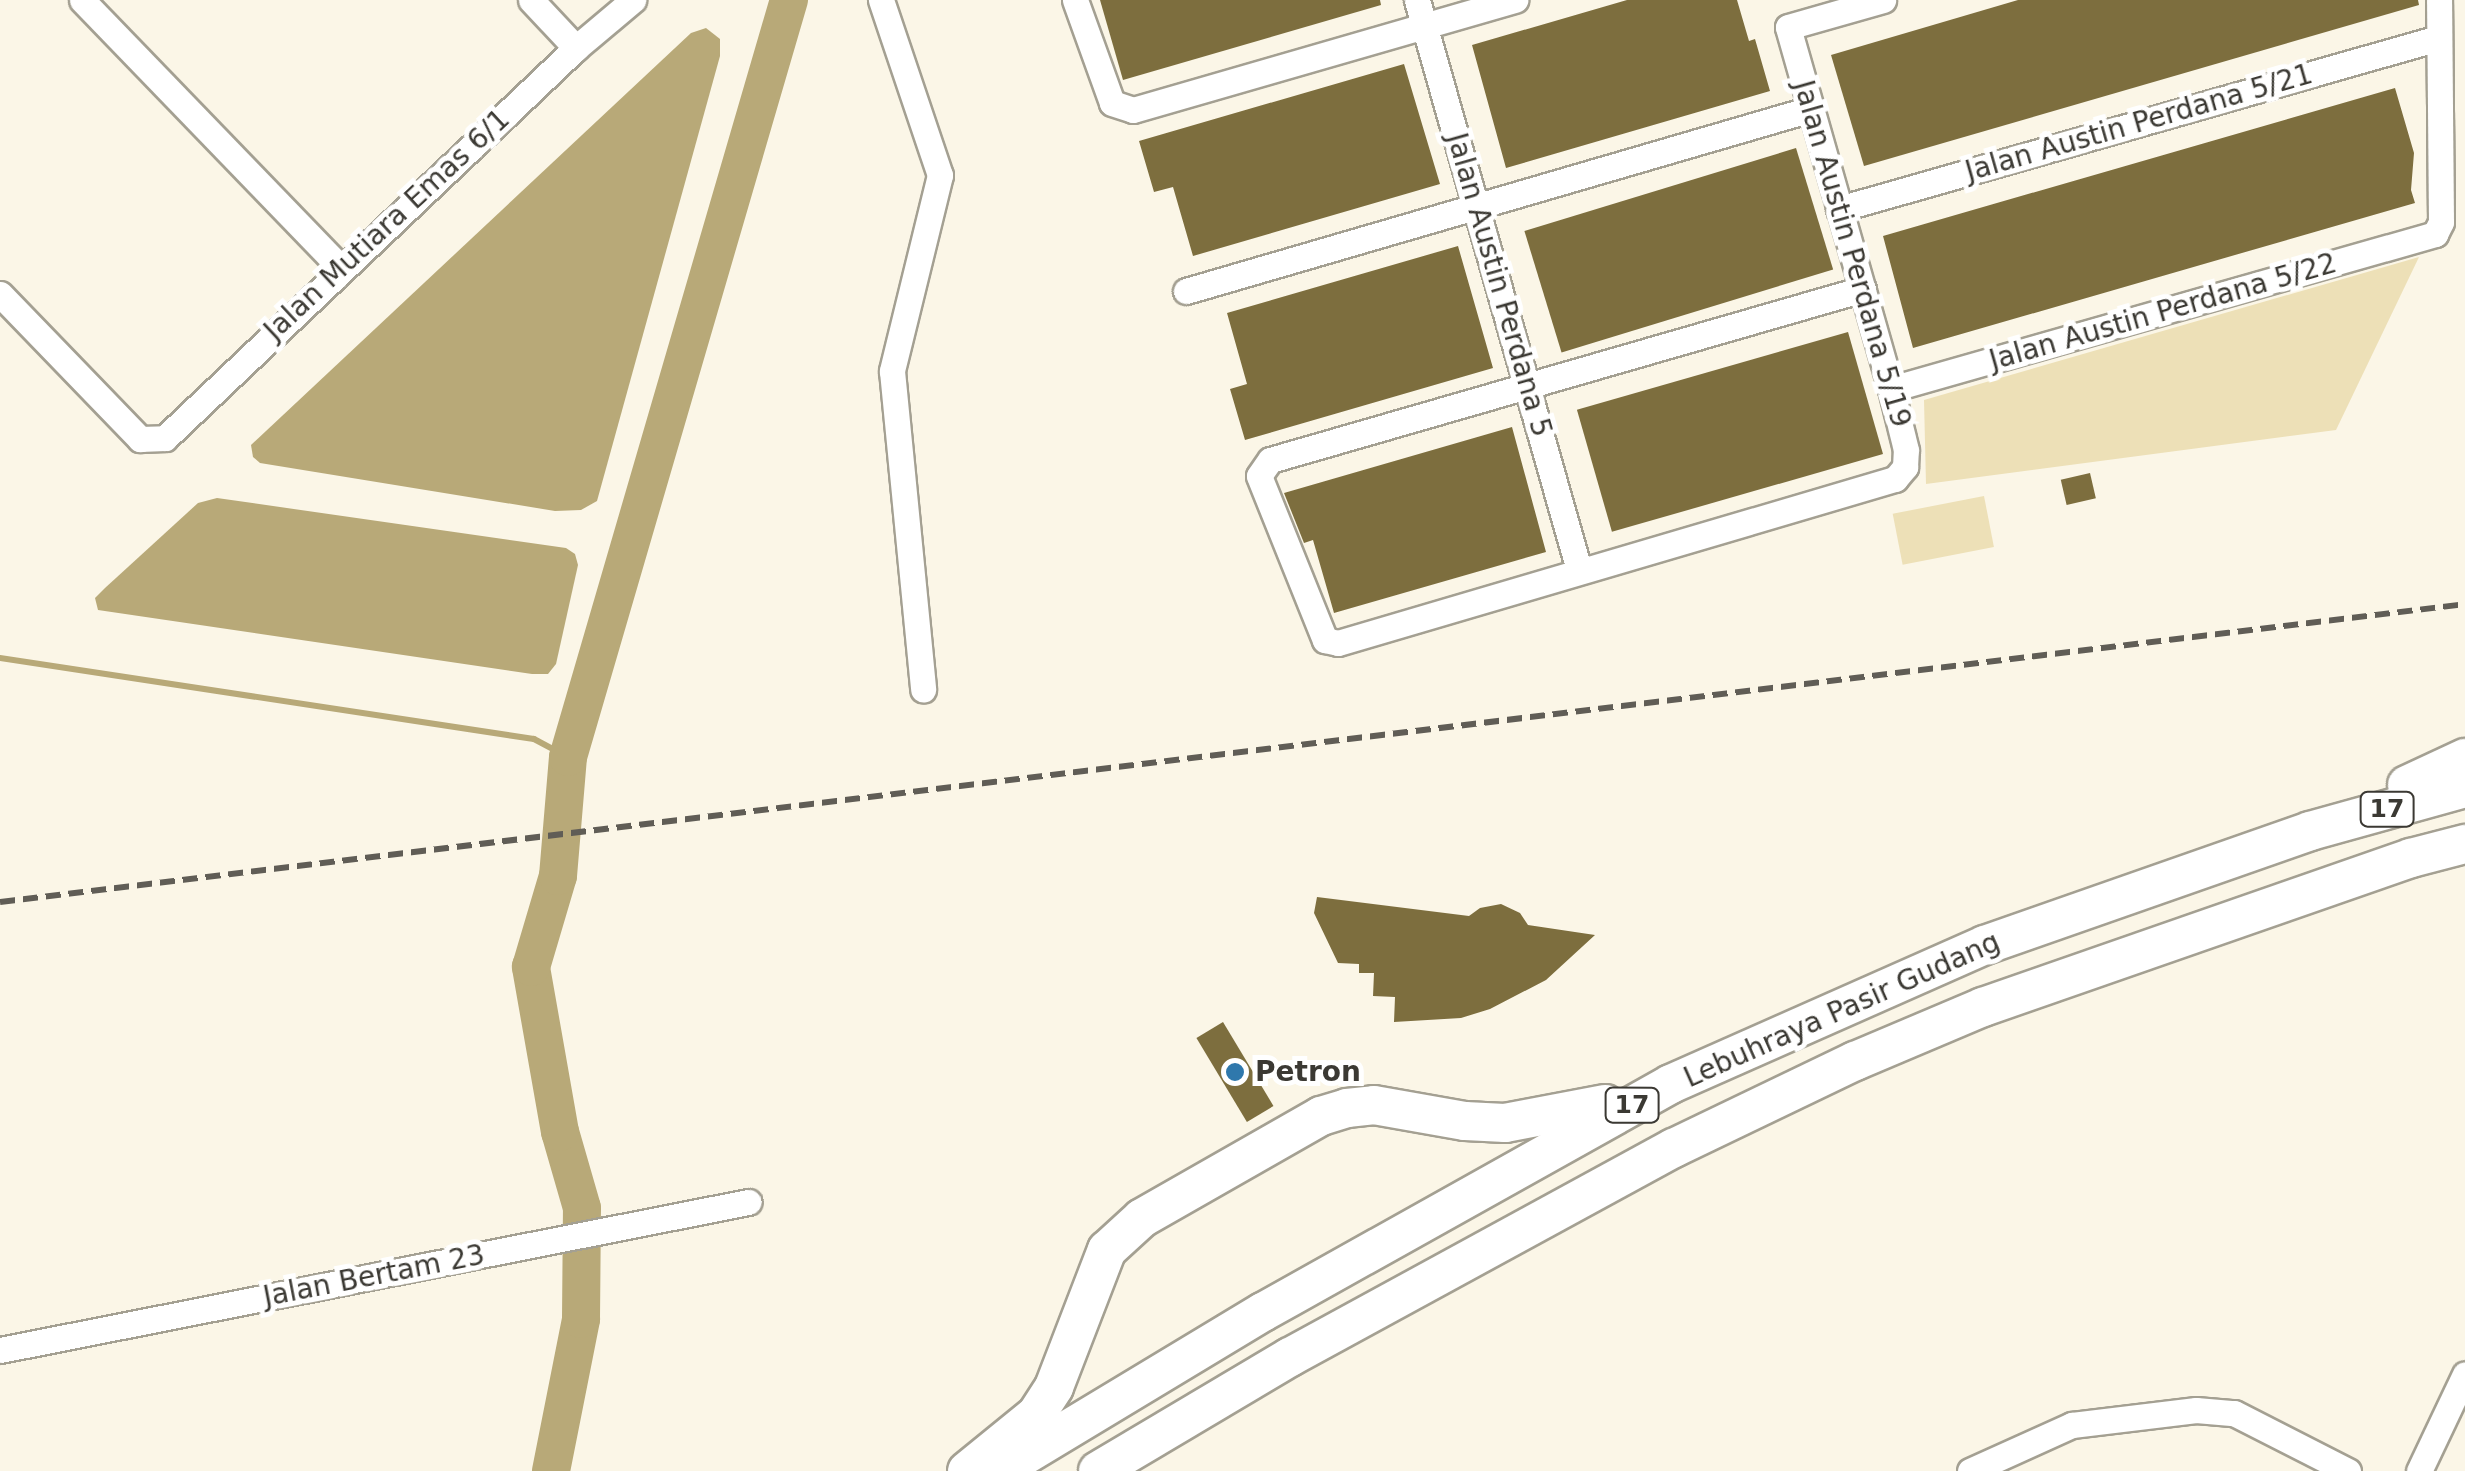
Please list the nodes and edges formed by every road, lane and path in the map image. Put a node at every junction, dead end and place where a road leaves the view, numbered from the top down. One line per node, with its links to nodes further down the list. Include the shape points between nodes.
1 (82, 0): 15 (street)
2 (531, 0): 11 (street)
3 (633, 0): 11 (street, Jalan Mutiara Emas 6/1)
4 (881, 0): 22 (street, via 940,175 892,372)
5 (1075, 0): 9 (street, via 1112,103 1133,110)
6 (1515, 0): 9 (street)
7 (1883, 0): 12 (street, Jalan Austin Perdana 5/19, via 1788,27)
8 (2439, 0): 10 (street)
9 (1421, 12): 13 (street, Jalan Austin Perdana 5)
10 (2438, 38): 14 (street, Jalan Austin Perdana 5/21); 20 (street, Jalan Austin Perdana 5/22, via 2441,222 2435,234)
11 (576, 48): 15 (street, Jalan Mutiara Emas 6/1)
12 (1811, 109): 13 (street); 14 (street, Jalan Austin Perdana 5/19)
13 (1476, 205): 17 (street); 19 (street, Jalan Austin Perdana 5)
14 (1839, 209): 16 (street, Jalan Austin Perdana 5/19)
15 (341, 268): 18 (street, Jalan Mutiara Emas 6/1, via 165,438 140,440)
16 (1862, 289): 19 (street); 20 (street, Jalan Austin Perdana 5/19)
17 (1186, 291)
18 (0, 294)
19 (1528, 388): 21 (street, Jalan Austin Perdana 5); 21 (street, via 1270,460 1258,476 1331,643)
20 (1891, 388): 21 (street, Jalan Austin Perdana 5/19, via 1906,450 1905,467 1895,479)
21 (1579, 570)
22 (923, 689)
23 (2465, 758): 25 (highway)
24 (2465, 788): 25 (highway, Lebuhraya Pasir Gudang / 17)
25 (2310, 831): 27 (highway, Lebuhraya Pasir Gudang / 17, via 1985,945)
26 (2465, 844): 33 (highway, Lebuhraya Pasir Gudang / 17, via 1982,1006 1854,1061 1604,1186 1290,1357)
27 (1672, 1084): 31 (highway, via 1597,1107 1506,1122 1374,1105 1321,1116 1120,1234 1107,1250 1054,1387 1036,1415); 32 (highway, Lebuhraya Pasir Gudang / 17, via 1280,1302)
28 (748, 1202): 29 (street, Jalan Bertam 23)
29 (0, 1350)
30 (2465, 1374): 36 (street)
31 (967, 1471)
32 (998, 1471)
33 (1098, 1471)
34 (1970, 1471): 35 (street, via 2072,1426 2196,1410 2234,1413)
35 (2348, 1471)
36 (2418, 1471)

